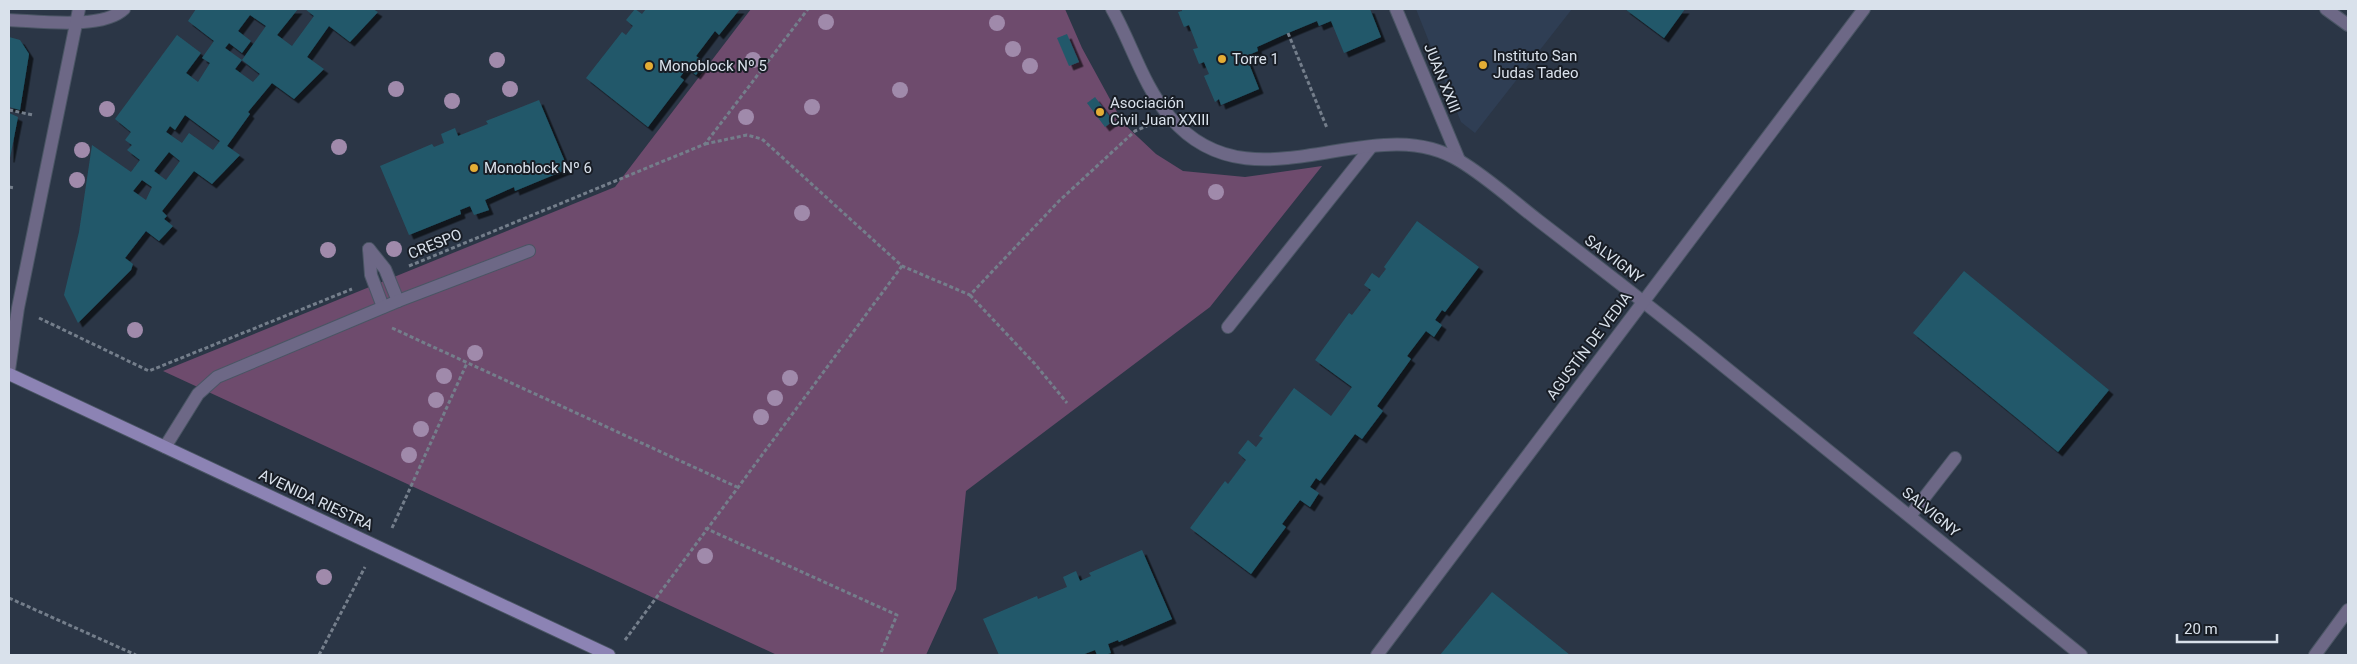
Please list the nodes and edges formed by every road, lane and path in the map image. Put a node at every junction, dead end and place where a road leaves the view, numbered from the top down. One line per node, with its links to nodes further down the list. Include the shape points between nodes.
1 (79, 9): 9 (street)
2 (124, 9): 9 (street, via 116,16)
3 (808, 9): 13 (path)
4 (1112, 9): 12 (street, SALVIGNY, via 1155,96)
5 (1396, 9): 16 (street, JUAN XXIII)
6 (1864, 9): 25 (street, AGUSTÍN DE VEDIA)
7 (2326, 9): 10 (street)
8 (9, 20): 9 (street)
9 (76, 22): 26 (street)
10 (2348, 25)
11 (1288, 33): 15 (path)
12 (1169, 116): 15 (street, SALVIGNY, via 1188,136 1219,152 1249,160); 23 (path, via 1135,131 1059,201)
13 (705, 144): 20 (path, CRESPO, via 748,135 762,139); 21 (path, CRESPO)
14 (1371, 147): 15 (street, SALVIGNY); 16 (street, SALVIGNY, via 1419,146); 29 (street)
15 (1337, 152)
16 (1458, 160): 25 (street, SALVIGNY)
17 (9, 187): 18 (path)
18 (15, 188)
19 (529, 251): 24 (street)
20 (902, 266): 23 (path, CRESPO); 36 (path)
21 (388, 275): 22 (street, via 369,249); 24 (street)
22 (373, 281): 26 (path, via 149,371); 27 (street)
23 (970, 295): 33 (path, via 1036,364)
24 (398, 301): 27 (street)
25 (1643, 301): 37 (street, SALVIGNY); 46 (street, AGUSTÍN DE VEDIA)
26 (18, 308): 31 (street)
27 (383, 308): 34 (street, via 217,377 198,394)
28 (385, 325): 30 (path)
29 (1228, 327)
30 (467, 363): 36 (path); 39 (path)
31 (9, 370)
32 (9, 374): 34 (main road, AVENIDA RIESTRA)
33 (1067, 403)
34 (164, 447): 39 (main road, AVENIDA RIESTRA)
35 (1955, 458): 37 (street)
36 (737, 487): 38 (path)
37 (1910, 516): 47 (street, SALVIGNY)
38 (705, 528): 42 (path); 45 (path, via 897,615)
39 (378, 548): 42 (main road, AVENIDA RIESTRA); 44 (path)
40 (9, 598): 43 (path)
41 (2348, 610): 48 (street)
42 (614, 651)
43 (136, 655)
44 (319, 655)
45 (880, 655)
46 (1377, 655)
47 (2081, 655)
48 (2315, 655)

